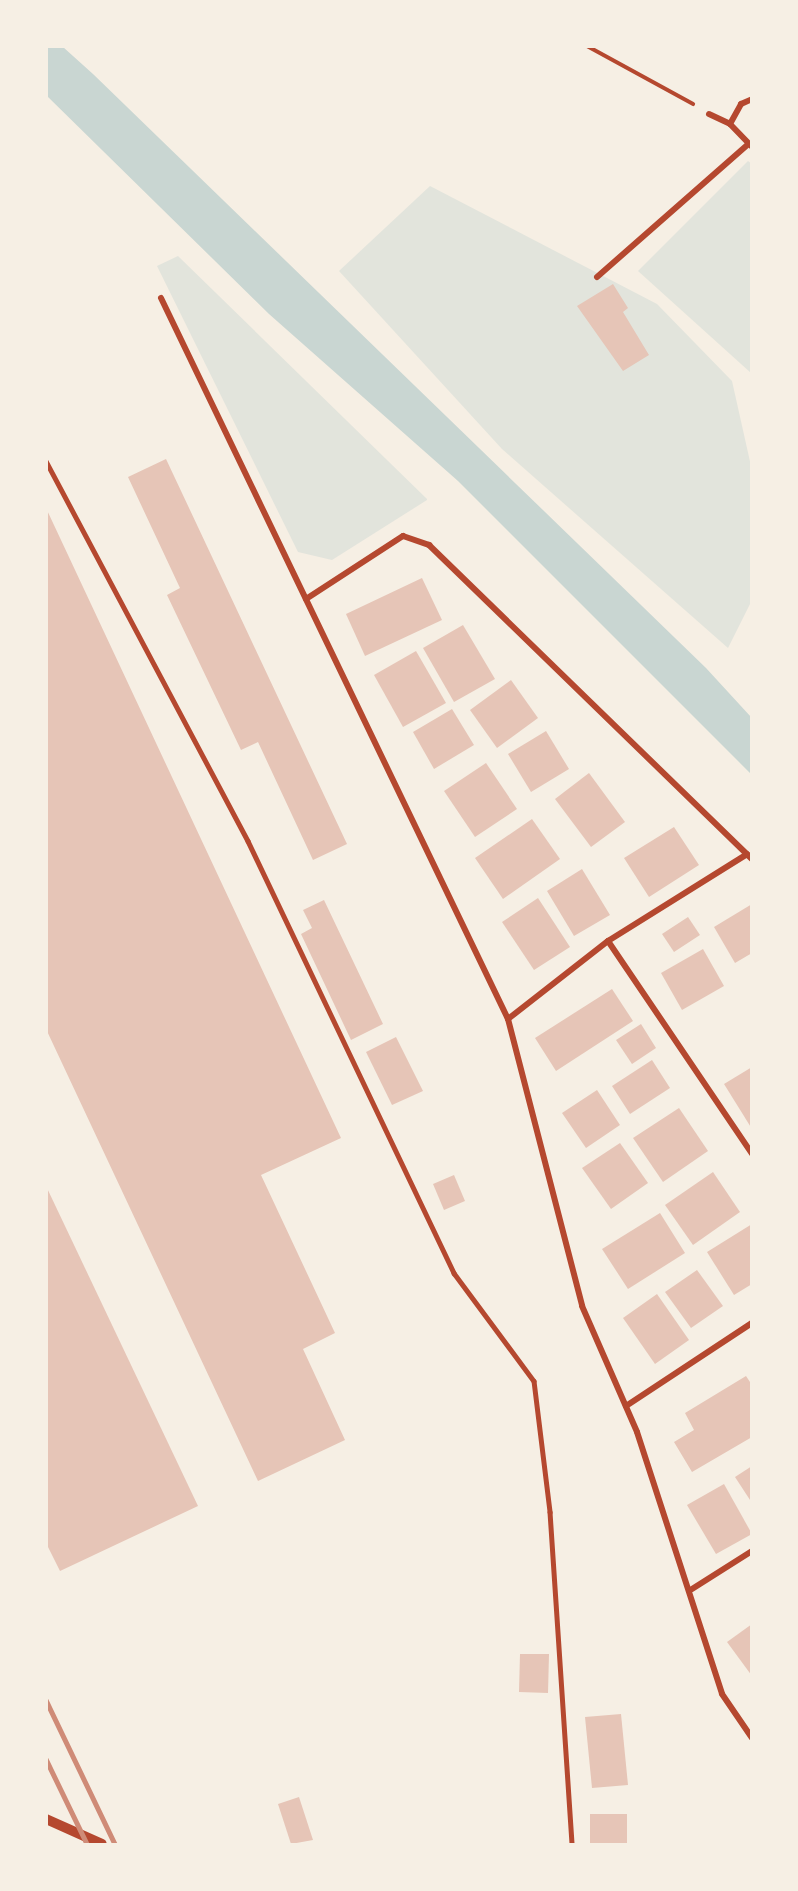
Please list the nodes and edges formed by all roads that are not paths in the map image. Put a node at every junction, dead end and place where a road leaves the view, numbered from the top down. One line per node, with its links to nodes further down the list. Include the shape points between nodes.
1 (752, 99): 3 (street, via 741,104)
2 (709, 114): 3 (street)
3 (730, 124): 4 (street)
4 (749, 146): 5 (street)
5 (597, 277)
6 (160, 298): 8 (street)
7 (46, 461): 20 (lane, via 248,841 454,1274 534,1381 550,1512)
8 (306, 599): 9 (street, via 403,536 429,545); 11 (street)
9 (749, 856): 10 (street)
10 (608, 941): 11 (street); 12 (street)
11 (508, 1019): 14 (street, via 582,1306)
12 (752, 1154)
13 (752, 1323): 14 (street)
14 (626, 1406): 16 (street)
15 (752, 1551): 16 (street)
16 (692, 1589): 17 (street, via 722,1694)
17 (752, 1738)
18 (46, 1819): 19 (street)
19 (102, 1845)
20 (572, 1845)

